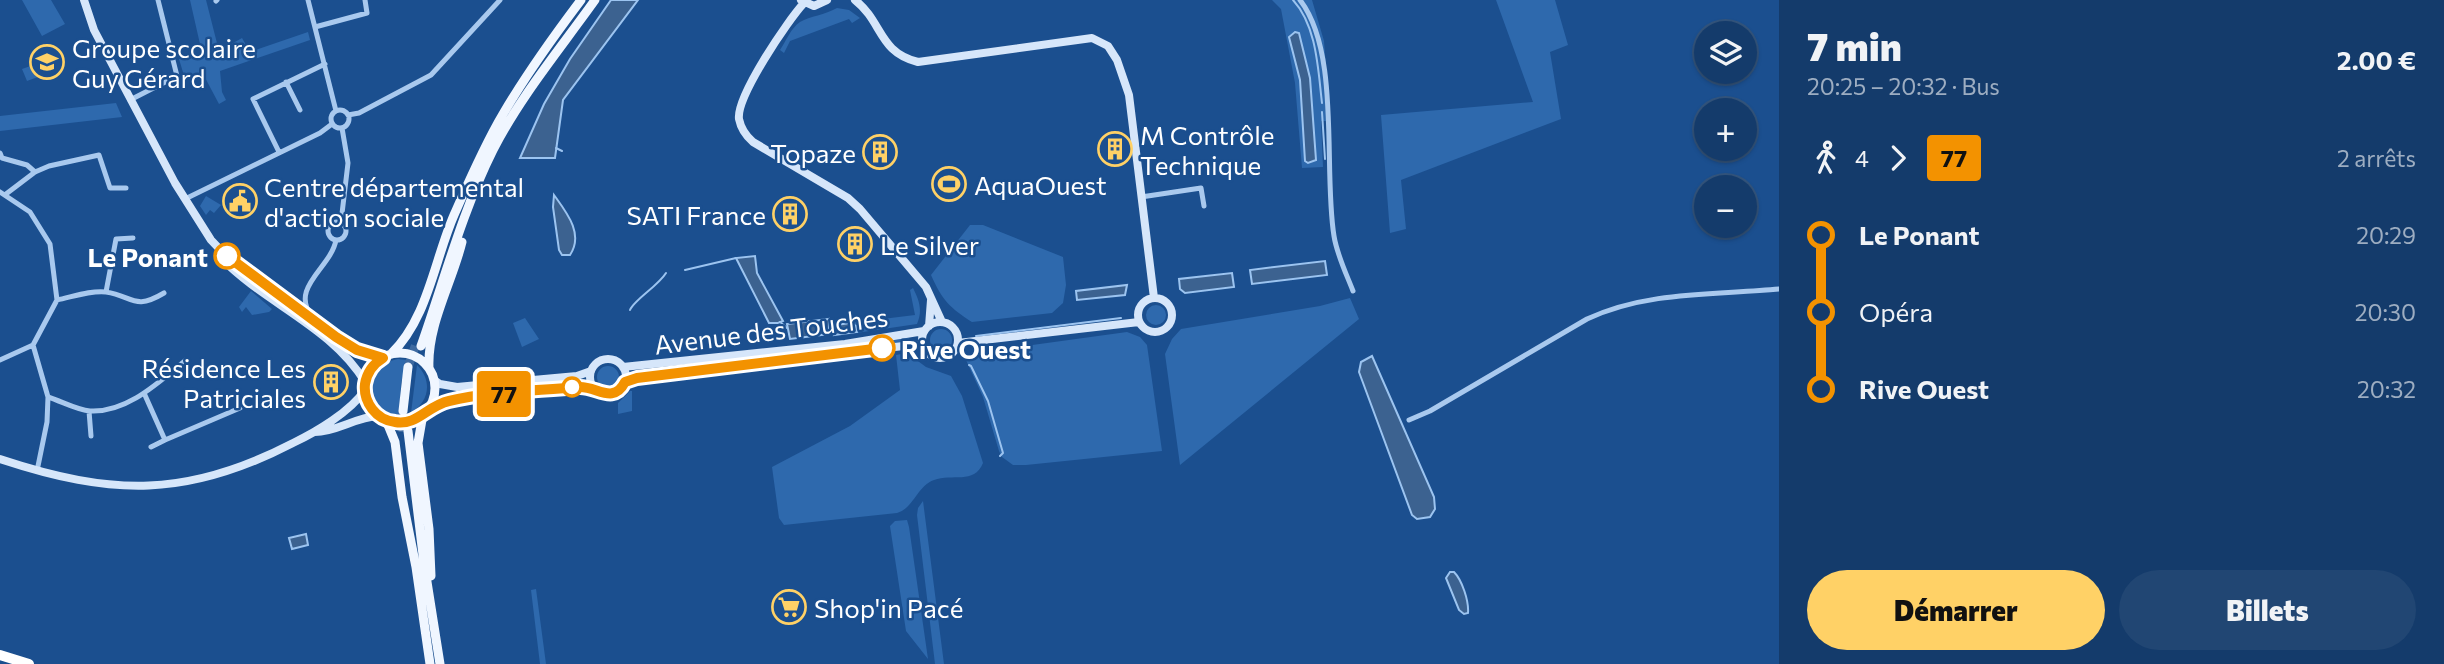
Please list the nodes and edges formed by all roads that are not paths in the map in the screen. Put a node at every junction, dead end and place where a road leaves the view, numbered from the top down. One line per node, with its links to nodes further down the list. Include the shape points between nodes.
1 (84, 0): 16 (street)
2 (158, 0): 16 (street, via 177,76)
3 (308, 0): 13 (street)
4 (365, 0): 13 (street, via 367,13)
5 (500, 0): 19 (street, via 431,75)
6 (581, 0): 26 (main road, via 503,114)
7 (595, 0): 31 (main road, via 494,149)
8 (836, 0): 10 (street)
9 (1300, 0): 36 (street, via 1312,22 1322,61 1333,233)
10 (826, 1): 11 (street, via 814,6)
11 (802, 2): 39 (street, via 746,92 739,118 745,135 848,198)
12 (857, 2): 28 (street, via 889,47 918,62 1092,38 1108,46 1129,95)
13 (315, 27): 14 (street)
14 (325, 64): 15 (street); 18 (street)
15 (286, 82): 17 (street); 22 (street, via 253,99)
16 (130, 100): 29 (street)
17 (300, 110)
18 (336, 111): 19 (street); 20 (street)
19 (348, 115): 21 (street)
20 (332, 124): 21 (street); 22 (street)
21 (342, 128): 32 (street, via 348,163)
22 (279, 152): 29 (street)
23 (0, 153): 24 (street)
24 (35, 172): 25 (street, via 99,155 110,188); 27 (street)
25 (126, 188)
26 (466, 190): 31 (main road, via 419,345); 49 (main road, via 413,326)
27 (3, 193): 41 (street, via 30,212 50,244)
28 (1141, 197): 30 (street, via 1201,188); 40 (street)
29 (187, 203): 44 (street, via 219,250); 58 (street, via 207,243 231,268 336,347 355,365)
30 (1204, 206)
31 (469, 209): 54 (main road, via 430,343)
32 (341, 222): 34 (street, via 346,233); 34 (street, via 328,228 329,236)
33 (133, 238): 37 (street, via 116,239)
34 (336, 240): 44 (street, via 304,294 307,310)
35 (1779, 289): 67 (street, via 1661,298 1614,308)
36 (1353, 291)
37 (106, 292): 38 (street, via 134,302); 41 (street)
38 (164, 293)
39 (932, 297): 42 (street); 45 (street)
40 (1154, 298): 43 (street, via 1141,306); 43 (street, via 1171,308 1170,324 1161,332 1151,332)
41 (57, 300): 47 (street)
42 (942, 322): 45 (street); 46 (street, via 954,329)
43 (1139, 322): 46 (street)
44 (319, 324): 49 (street, via 357,350)
45 (927, 329): 48 (street); 53 (street, Avenue des Touches, via 845,344)
46 (958, 343): 48 (street, via 951,355 941,359 928,354)
47 (33, 345): 50 (street); 61 (street)
48 (923, 345): 57 (street, Avenue des Touches)
49 (387, 356): 54 (main road, via 409,354); 58 (main road, via 371,368)
50 (0, 360)
51 (186, 360): 60 (street)
52 (411, 367): 65 (main road)
53 (622, 367): 55 (street, via 607,359); 57 (street)
54 (429, 368): 56 (main road)
55 (592, 371): 56 (street, via 457,387); 59 (street)
56 (434, 380): 64 (main road, via 434,395)
57 (625, 382): 59 (street, via 612,394)
58 (365, 386): 66 (main road, via 370,406); 68 (street, via 352,405)
59 (594, 388): 64 (street, via 458,399)
60 (144, 393): 63 (street, via 115,407); 70 (street)
61 (48, 397): 63 (street); 73 (street)
62 (240, 408): 70 (street)
63 (89, 411): 69 (street)
64 (425, 411): 66 (main road, via 405,422); 74 (main road, via 418,443)
65 (405, 412)
66 (382, 418): 68 (street, via 358,418); 77 (main road, via 395,442)
67 (1409, 420)
68 (316, 432): 73 (street, via 243,467 187,482 115,485)
69 (91, 436)
70 (165, 440): 71 (street)
71 (151, 447)
72 (0, 459): 73 (street)
73 (37, 471)
74 (430, 598): 77 (main road, via 405,432); 78 (main road)
75 (0, 655): 76 (highway)
76 (29, 664)
77 (431, 664)
78 (440, 664)

